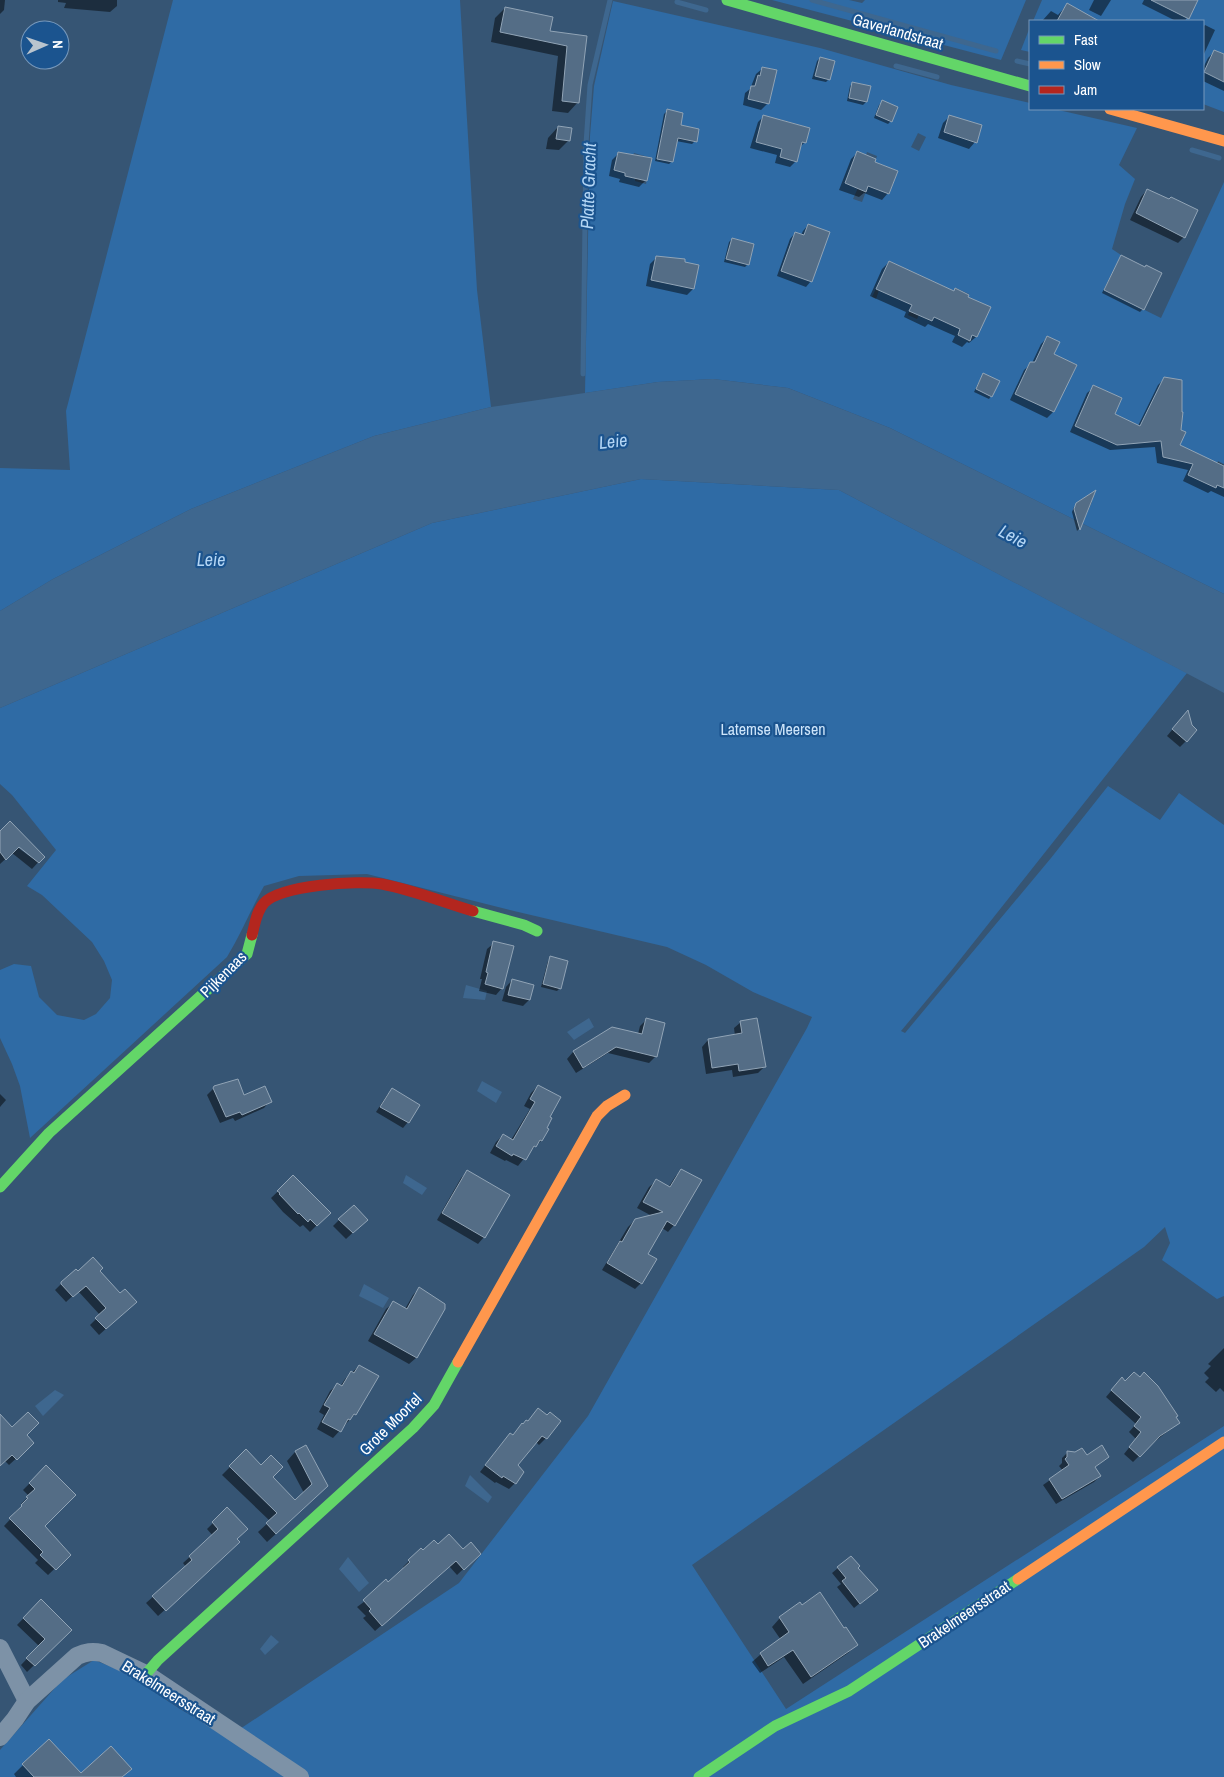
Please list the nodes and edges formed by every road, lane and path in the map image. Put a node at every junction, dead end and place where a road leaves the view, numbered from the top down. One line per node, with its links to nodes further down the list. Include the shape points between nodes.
1 (727, 0): 2 (street, Gaverlandstraat)
2 (1029, 86)
3 (1113, 110): 4 (street)
4 (1224, 142)
5 (537, 931): 7 (street, Pijkenaas, via 381,884 311,886 276,894 268,898 258,914 247,954 49,1133)
6 (625, 1096): 10 (street, Grote Moortel, via 597,1116 434,1405)
7 (0, 1187)
8 (1224, 1442): 14 (street, Brakelmeersstraat, via 857,1685 830,1701 787,1719)
9 (0, 1648): 11 (street)
10 (146, 1674): 11 (street, Brakelmeersstraat, via 102,1653 85,1652); 13 (street, Brakelmeersstraat)
11 (26, 1701): 12 (street, Brakelmeersstraat)
12 (0, 1737)
13 (300, 1777)
14 (699, 1777)

